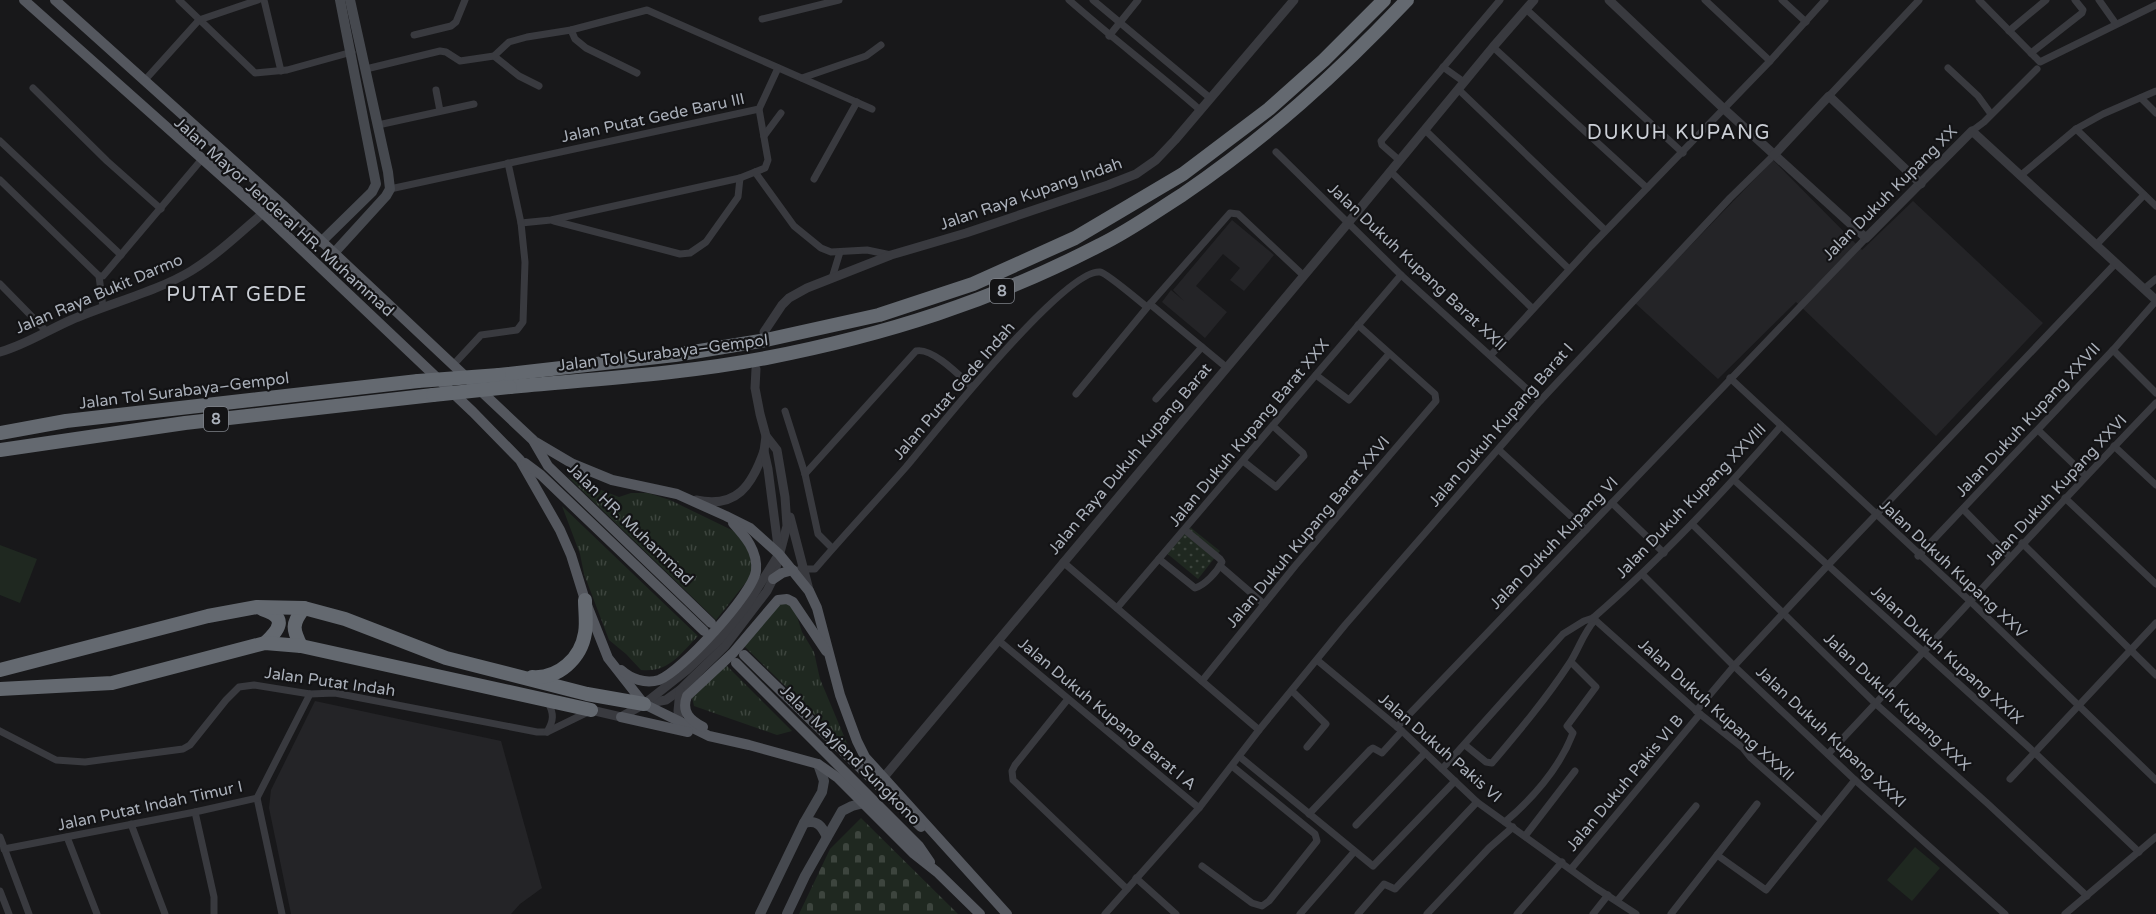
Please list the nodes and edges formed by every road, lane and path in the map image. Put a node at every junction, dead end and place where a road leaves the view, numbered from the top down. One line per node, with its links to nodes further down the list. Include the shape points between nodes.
1 (24, 0): 80 (main road, Jalan Mayor Jenderal HR. Muhammad)
2 (55, 0): 52 (main road, Jalan Mayor Jenderal HR. Muhammad)
3 (179, 0): 30 (street)
4 (258, 0): 30 (street)
5 (264, 0): 49 (street)
6 (340, 0): 40 (main road)
7 (350, 0): 40 (main road)
8 (465, 0): 36 (street, via 451,26)
9 (839, 0): 29 (street)
10 (1069, 0): 37 (street)
11 (1093, 0): 32 (street)
12 (1138, 0): 32 (street)
13 (1294, 0): 59 (street, Jalan Raya Kupang Indah)
14 (1384, 0): 143 (highway, Jalan Tol Surabaya–Gempol / 8, bridge, via 1269,109 1183,174 1076,238 974,284 879,315 675,355 66,421)
15 (1407, 0): 149 (highway, Jalan Tol Surabaya–Gempol / 8, bridge, via 1314,94 1202,181 1102,245 943,314 885,331 720,366 185,423)
16 (1500, 0): 45 (street)
17 (1534, 0): 28 (street, Jalan Raya Dukuh Kupang Barat)
18 (1609, 0): 63 (street)
19 (1705, 0): 43 (street)
20 (1782, 0): 31 (street)
21 (1826, 0): 31 (street)
22 (1919, 0): 58 (street, Jalan Dukuh Kupang Barat I)
23 (1979, 0): 35 (street)
24 (2046, 0): 35 (street)
25 (2076, 0): 41 (street, via 2082,13)
26 (2099, 0): 33 (street)
27 (2156, 5): 33 (street)
28 (1526, 9): 39 (street, Jalan Raya Dukuh Kupang Barat); 78 (street)
29 (762, 18)
30 (199, 20): 49 (street, via 255,73); 52 (street)
31 (1806, 22): 43 (street)
32 (1119, 23): 37 (street); 59 (street)
33 (2116, 24): 44 (street)
34 (571, 30): 42 (street, via 516,40); 46 (street, via 649,10); 50 (street, via 586,48)
35 (2009, 31): 41 (street)
36 (414, 35)
37 (1109, 36): 66 (street)
38 (881, 45): 51 (street, via 866,56)
39 (1493, 47): 54 (street, Jalan Raya Dukuh Kupang Barat); 90 (street)
40 (356, 51): 48 (main road); 49 (street); 101 (main road, via 376,187)
41 (2031, 53): 44 (street)
42 (494, 56): 48 (street, via 460,61 440,51); 53 (street)
43 (1770, 61): 63 (street)
44 (2039, 66): 70 (street)
45 (1443, 67): 54 (street); 81 (street, via 1381,141)
46 (778, 68): 51 (street); 64 (street, Jalan Putat Gede Baru III)
47 (1948, 68): 70 (street)
48 (366, 69): 71 (main road)
49 (280, 71)
50 (637, 73)
51 (802, 78): 61 (street)
52 (145, 80): 101 (main road, Jalan Mayor Jenderal HR. Muhammad)
53 (539, 86)
54 (1461, 86): 73 (street, Jalan Raya Dukuh Kupang Barat); 99 (street)
55 (33, 88): 94 (street)
56 (436, 90): 67 (street)
57 (2156, 91): 60 (street)
58 (1828, 96): 79 (street, Jalan Dukuh Kupang Barat I); 89 (street)
59 (1210, 98): 66 (street, Jalan Raya Kupang Indah)
60 (2141, 98): 69 (street); 72 (street)
61 (856, 102): 65 (street); 87 (street)
62 (474, 104): 67 (street)
63 (1723, 108): 78 (street); 79 (street)
64 (759, 109): 75 (street); 82 (street, Jalan Putat Gede Baru III)
65 (872, 109)
66 (1200, 110): 106 (street, Jalan Raya Kupang Indah, via 1156,160 1137,174)
67 (440, 111): 71 (street)
68 (781, 113): 75 (street)
69 (2156, 113)
70 (1991, 114): 74 (street)
71 (378, 125): 91 (main road)
72 (2076, 129): 85 (street); 92 (street)
73 (1425, 130): 81 (street, Jalan Raya Dukuh Kupang Barat); 108 (street)
74 (1972, 131): 85 (street, Jalan Dukuh Kupang XX); 89 (street, Jalan Dukuh Kupang XX)
75 (764, 136): 84 (street, via 768,163)
76 (0, 141): 105 (street)
77 (1275, 152): 98 (street, Jalan Dukuh Kupang Barat XXII)
78 (1683, 153): 90 (street)
79 (1774, 155): 100 (street); 137 (street, Jalan Dukuh Kupang Barat I)
80 (202, 159): 94 (street); 95 (main road, Jalan Mayor Jenderal HR. Muhammad)
81 (1399, 159): 83 (street, Jalan Raya Dukuh Kupang Barat)
82 (508, 163): 91 (street, Jalan Putat Gede Baru III); 97 (street)
83 (1390, 171): 98 (street, Jalan Raya Dukuh Kupang Barat); 119 (street)
84 (755, 172): 86 (street); 103 (street, via 803,235 821,248)
85 (2020, 176): 102 (street, Jalan Dukuh Kupang XX)
86 (740, 178): 96 (street); 96 (street, via 738,197 706,242 690,253 680,254)
87 (813, 179)
88 (0, 180): 110 (street)
89 (1920, 184): 100 (street, Jalan Dukuh Kupang XX)
90 (1647, 188): 99 (street)
91 (390, 189): 104 (main road)
92 (2144, 195): 93 (street); 102 (street)
93 (2156, 206)
94 (161, 209): 105 (street)
95 (262, 213): 118 (street, Jalan Raya Bukit Darmo, via 190,272); 150 (main road, Jalan Mayor Jenderal HR. Muhammad)
96 (551, 220): 97 (street)
97 (521, 223): 128 (street, via 525,262 522,324 517,330 481,335)
98 (1348, 223): 109 (street, Jalan Dukuh Kupang Barat XXII); 111 (street, Jalan Raya Dukuh Kupang Barat)
99 (1605, 230): 108 (street)
100 (1866, 238): 132 (street, Jalan Dukuh Kupang XX)
101 (321, 242): 104 (main road, Jalan Mayor Jenderal HR. Muhammad)
102 (2096, 245): 107 (street, Jalan Dukuh Kupang XX)
103 (840, 252): 106 (street, via 867,250); 112 (street)
104 (334, 254): 128 (main road, Jalan Mayor Jenderal HR. Muhammad)
105 (121, 255): 110 (street)
106 (891, 255): 112 (street, Jalan Raya Kupang Indah)
107 (2115, 264): 115 (street, Jalan Dukuh Kupang XX); 161 (street, Jalan Dukuh Pakis VI B)
108 (1569, 269): 119 (street)
109 (1401, 275): 120 (street, Jalan Dukuh Kupang Barat XXX); 127 (street, Jalan Dukuh Kupang Barat XXII)
110 (99, 276): 118 (street)
111 (1304, 276): 117 (street, via 1238,214 1230,213); 129 (street, Jalan Raya Dukuh Kupang Barat)
112 (832, 278): 122 (street, Jalan Raya Kupang Indah, via 789,298)
113 (2156, 279): 115 (street)
114 (0, 284): 121 (street)
115 (2144, 289): 116 (street, Jalan Dukuh Kupang XX)
116 (2156, 301): 124 (street, Jalan Dukuh Kupang XXVII)
117 (1148, 305): 123 (street, Jalan Putat Gede Indah); 133 (street, Jalan Putat Gede Indah, via 1104,273 1081,277); 135 (street)
118 (103, 307): 121 (street, Jalan Raya Bukit Darmo)
119 (1532, 308): 127 (street)
120 (1358, 325): 126 (street); 131 (street, Jalan Dukuh Kupang Barat XXX)
121 (46, 331): 125 (street, Jalan Raya Bukit Darmo)
122 (764, 332)
123 (1202, 347): 129 (street, Jalan Putat Gede Indah); 136 (street)
124 (2113, 350): 134 (street); 142 (street, Jalan Dukuh Kupang XXVII)
125 (0, 352)
126 (1389, 354): 131 (street, via 1349,400); 182 (street, Jalan Dukuh Kupang Barat XXVI, via 1435,394 1436,401)
127 (1491, 355): 137 (street, Jalan Dukuh Kupang Barat XXII)
128 (454, 364): 145 (main road, Jalan Mayor Jenderal HR. Muhammad)
129 (1226, 367): 173 (street, Jalan Raya Dukuh Kupang Barat)
130 (756, 369): 144 (street, via 755,388)
131 (1316, 375): 140 (street, Jalan Dukuh Kupang Barat XXX)
132 (1730, 378): 141 (street, Jalan Dukuh Kupang XXV); 159 (street, Jalan Dukuh Kupang VI)
133 (972, 387): 152 (street, Jalan Putat Gede Indah, via 938,358 916,351); 167 (street, Jalan Putat Gede Indah)
134 (2156, 393)
135 (1076, 394)
136 (1156, 399)
137 (1540, 400): 147 (street, Jalan Dukuh Kupang Barat I)
138 (2156, 403): 146 (street, Jalan Dukuh Kupang XXVI)
139 (785, 411): 152 (street)
140 (1273, 426): 151 (street, Jalan Dukuh Kupang Barat XXX); 151 (street, via 1304,456 1276,488)
141 (1781, 426): 154 (street, Jalan Dukuh Kupang XXVIII); 161 (street, Jalan Dukuh Kupang XXV)
142 (2038, 430): 153 (street); 160 (street, Jalan Dukuh Kupang XXVII)
143 (0, 433)
144 (766, 436): 148 (street); 157 (street, via 777,450)
145 (534, 441): 150 (main road, Jalan HR. Muhammad, via 548,465 708,627 541,474); 156 (main road, via 573,464 612,480)
146 (2114, 446): 153 (street, Jalan Dukuh Kupang XXVI); 155 (street)
147 (1499, 450): 165 (street); 196 (street, Jalan Dukuh Kupang Barat I)
148 (764, 451): 156 (street, via 751,482 734,496 707,502); 169 (street)
149 (0, 452)
150 (520, 460): 180 (main road, via 560,530)
151 (1243, 461): 164 (street, Jalan Dukuh Kupang Barat XXX)
152 (805, 474): 167 (street, via 818,534)
153 (2086, 476): 158 (street, Jalan Dukuh Kupang XXVI)
154 (1734, 480): 163 (street, Jalan Dukuh Kupang XXVIII); 174 (street, Jalan Dukuh Kupang XXIX)
155 (2156, 485)
156 (677, 494): 162 (main road)
157 (785, 497): 169 (street, via 787,526); 176 (street)
158 (2065, 498): 166 (street, Jalan Dukuh Kupang XXVI); 179 (street)
159 (1612, 503): 165 (street, Jalan Dukuh Kupang VI); 168 (street)
160 (1963, 509): 170 (street, Jalan Dukuh Kupang XXVII); 171 (street)
161 (1876, 515): 170 (street, Jalan Dukuh Kupang XXV); 174 (street, Jalan Dukuh Pakis VI B)
162 (726, 516): 169 (main road, via 750,528); 192 (main road, via 747,539 756,572 745,596 712,633 664,678 651,681 625,674)
163 (1692, 524): 168 (street, Jalan Dukuh Kupang XXVIII); 186 (street, Jalan Dukuh Kupang XXX)
164 (1185, 530): 172 (street, Jalan Dukuh Kupang Barat XXX); 175 (street, via 1220,559)
165 (1586, 530): 216 (street, Jalan Dukuh Kupang VI)
166 (2022, 543): 171 (street, Jalan Dukuh Kupang XXVI); 193 (street)
167 (832, 549): 176 (street, Jalan Putat Gede Indah, via 815,569)
168 (1664, 553): 177 (street, Jalan Dukuh Kupang XXVIII)
169 (779, 554): 176 (main road); 178 (street); 209 (street, via 719,640)
170 (1918, 555): 181 (street, Jalan Dukuh Kupang XXV)
171 (2010, 557): 181 (street, Jalan Dukuh Kupang XXVI)
172 (1159, 560): 175 (street, via 1195,588); 185 (street, Jalan Dukuh Kupang Barat XXX)
173 (1063, 562): 185 (street); 189 (street, Jalan Raya Dukuh Kupang Barat)
174 (1829, 564): 186 (street, Jalan Dukuh Pakis VI B); 194 (street, Jalan Dukuh Kupang XXIX)
175 (1220, 566): 182 (street)
176 (799, 569): 178 (main road); 195 (main road, via 819,616)
177 (1643, 574): 187 (street, Jalan Dukuh Kupang XXVIII); 198 (street, Jalan Dukuh Kupang XXXI)
178 (773, 579): 204 (street, via 732,639)
179 (2156, 584)
180 (585, 600): 192 (main road); 200 (highway, via 586,631 582,646 570,663 544,676)
181 (1971, 602): 194 (street, Jalan Dukuh Kupang XXVI); 211 (street, Jalan Dukuh Kupang XXV)
182 (1264, 604): 202 (street, Jalan Dukuh Kupang Barat XXVI)
183 (257, 607): 184 (highway); 190 (highway, via 278,618 278,631); 199 (highway)
184 (304, 608): 191 (highway, via 294,624); 200 (highway, via 345,619 447,658)
185 (1117, 608): 202 (street)
186 (1783, 614): 198 (street, Jalan Dukuh Pakis VI B); 210 (street, Jalan Dukuh Kupang XXX)
187 (1594, 619): 197 (street); 213 (street, Jalan Dukuh Kupang XXXII); 222 (street, via 1563,634)
188 (2156, 623): 193 (street)
189 (998, 640): 207 (street, Jalan Dukuh Kupang Barat I A); 232 (street, Jalan Raya Dukuh Kupang Barat)
190 (266, 643): 191 (highway); 203 (highway, via 112,683)
191 (301, 646): 208 (highway)
192 (603, 649): 209 (main road)
193 (2130, 650): 201 (street); 211 (street)
194 (1923, 653): 210 (street, Jalan Dukuh Kupang XXVI); 225 (street, Jalan Dukuh Kupang XXIX)
195 (829, 655): 221 (main road, via 793,602 781,599 772,605 733,653 685,702 686,714 692,722); 232 (main road, via 857,741)
196 (1317, 660): 205 (street, Jalan Dukuh Kupang Barat I); 216 (street, Jalan Dukuh Pakis VI)
197 (1571, 662): 222 (street, via 1492,763); 246 (street, via 1596,687 1567,726 1573,733 1563,755)
198 (1734, 666): 213 (street, Jalan Dukuh Pakis VI B); 226 (street, Jalan Dukuh Kupang XXXI)
199 (0, 670)
200 (510, 674): 209 (highway)
201 (2156, 675)
202 (1202, 681): 217 (street)
203 (0, 689)
204 (680, 690): 209 (street, via 666,700); 215 (street)
205 (1292, 691): 217 (street, Jalan Dukuh Kupang Barat I); 223 (street, via 1326,724)
206 (310, 694): 218 (street, Jalan Putat Indah, via 254,685 239,687 183,749 85,762 56,760); 219 (street, Jalan Putat Indah, via 335,693); 237 (street, Jalan Putat Indah Timur I)
207 (1068, 699): 242 (street, Jalan Dukuh Kupang Barat I A); 266 (street, via 1015,765 1013,780)
208 (547, 701): 212 (highway); 219 (street, via 554,714)
209 (644, 704): 214 (street); 215 (main road)
210 (1876, 704): 226 (street, Jalan Dukuh Kupang XXVI); 269 (street, Jalan Dukuh Kupang XXX)
211 (2078, 706): 225 (street); 235 (street, Jalan Dukuh Kupang XXV)
212 (591, 710): 214 (street); 219 (street)
213 (1698, 712): 245 (street, Jalan Dukuh Kupang XXXII); 263 (street, Jalan Dukuh Pakis VI B)
214 (621, 717): 220 (main road)
215 (680, 723): 220 (main road)
216 (1400, 729): 224 (street, Jalan Dukuh Pakis VI); 244 (street, Jalan Dukuh Kupang VI, via 1382,753 1370,750)
217 (1259, 730): 227 (street, Jalan Dukuh Kupang Barat I)
218 (0, 731)
219 (547, 732)
220 (709, 736): 221 (main road)
221 (736, 742): 228 (main road)
222 (1465, 745): 230 (street)
223 (1307, 747)
224 (1425, 753): 230 (street, Jalan Dukuh Pakis VI); 249 (street)
225 (2035, 753): 233 (street); 258 (street, Jalan Dukuh Kupang XXIX)
226 (1828, 754): 234 (street, Jalan Dukuh Kupang XXXI)
227 (1240, 757): 229 (street, Jalan Dukuh Kupang Barat I); 244 (street)
228 (818, 764): 239 (main road, via 838,777); 247 (main road, via 824,781 822,792)
229 (1232, 766): 242 (street, Jalan Dukuh Kupang Barat I); 262 (street, via 1315,834 1317,841 1262,906 1252,903)
230 (1442, 769): 236 (street, Jalan Dukuh Pakis VI)
231 (1575, 771): 251 (street)
232 (884, 777): 259 (main road)
233 (2010, 779)
234 (1855, 780): 245 (street); 271 (street, Jalan Dukuh Kupang XXXI)
235 (2156, 780)
236 (1455, 781): 238 (street, Jalan Dukuh Pakis VI); 257 (street, via 1374,866)
237 (257, 798): 243 (street, Jalan Putat Indah Timur I); 277 (street)
238 (1477, 802): 246 (street, Jalan Dukuh Pakis VI); 285 (street, via 1395,889 1384,884)
239 (864, 803): 254 (main road, via 842,811); 264 (main road)
240 (1757, 804): 260 (street)
241 (1696, 806): 270 (street)
242 (1199, 808): 265 (street, Jalan Dukuh Kupang Barat I)
243 (195, 812): 248 (street, Jalan Putat Indah Timur I); 276 (street, via 214,897)
244 (1309, 814): 257 (street)
245 (1821, 820): 260 (street, via 1766,890)
246 (1505, 822): 250 (street, Jalan Dukuh Pakis VI)
247 (804, 823): 254 (main road, via 818,824); 278 (main road)
248 (131, 824): 253 (street, Jalan Putat Indah Timur I); 275 (street)
249 (1356, 825)
250 (1513, 827): 251 (street, Jalan Dukuh Pakis VI); 286 (street)
251 (1525, 836): 261 (street, Jalan Dukuh Pakis VI)
252 (0, 837): 256 (street)
253 (67, 837): 256 (street, Jalan Putat Indah Timur I); 274 (street)
254 (827, 837): 279 (main road)
255 (2156, 837): 258 (street)
256 (4, 849): 273 (street)
257 (1354, 852): 284 (street)
258 (2139, 852): 269 (street)
259 (951, 853): 264 (main road, Jalan Mayjend Sungkono, via 740,659 919,846); 281 (main road)
260 (1717, 855): 290 (street)
261 (1562, 862): 263 (street, Jalan Dukuh Pakis VI); 287 (street)
262 (1202, 866)
263 (1571, 869): 268 (street, Jalan Dukuh Pakis VI)
264 (937, 872): 280 (main road)
265 (1136, 878): 266 (street, Jalan Dukuh Kupang Barat I); 283 (street)
266 (1127, 889): 282 (street, Jalan Dukuh Kupang Barat I)
267 (0, 891): 272 (street)
268 (1608, 895): 270 (street, Jalan Dukuh Pakis VI); 288 (street)
269 (2087, 896): 293 (street)
270 (1617, 901): 289 (street, Jalan Dukuh Pakis VI)
271 (1998, 908): 291 (street); 292 (street, Jalan Dukuh Kupang XXXI)
272 (9, 914)
273 (29, 914)
274 (97, 914)
275 (165, 914)
276 (214, 914)
277 (282, 914)
278 (760, 914)
279 (787, 914)
280 (980, 914)
281 (1007, 914)
282 (1105, 914)
283 (1176, 914)
284 (1300, 914)
285 (1358, 914)
286 (1427, 914)
287 (1517, 914)
288 (1593, 914)
289 (1636, 914)
290 (1671, 914)
291 (1992, 914)
292 (2005, 914)
293 (2065, 914)

